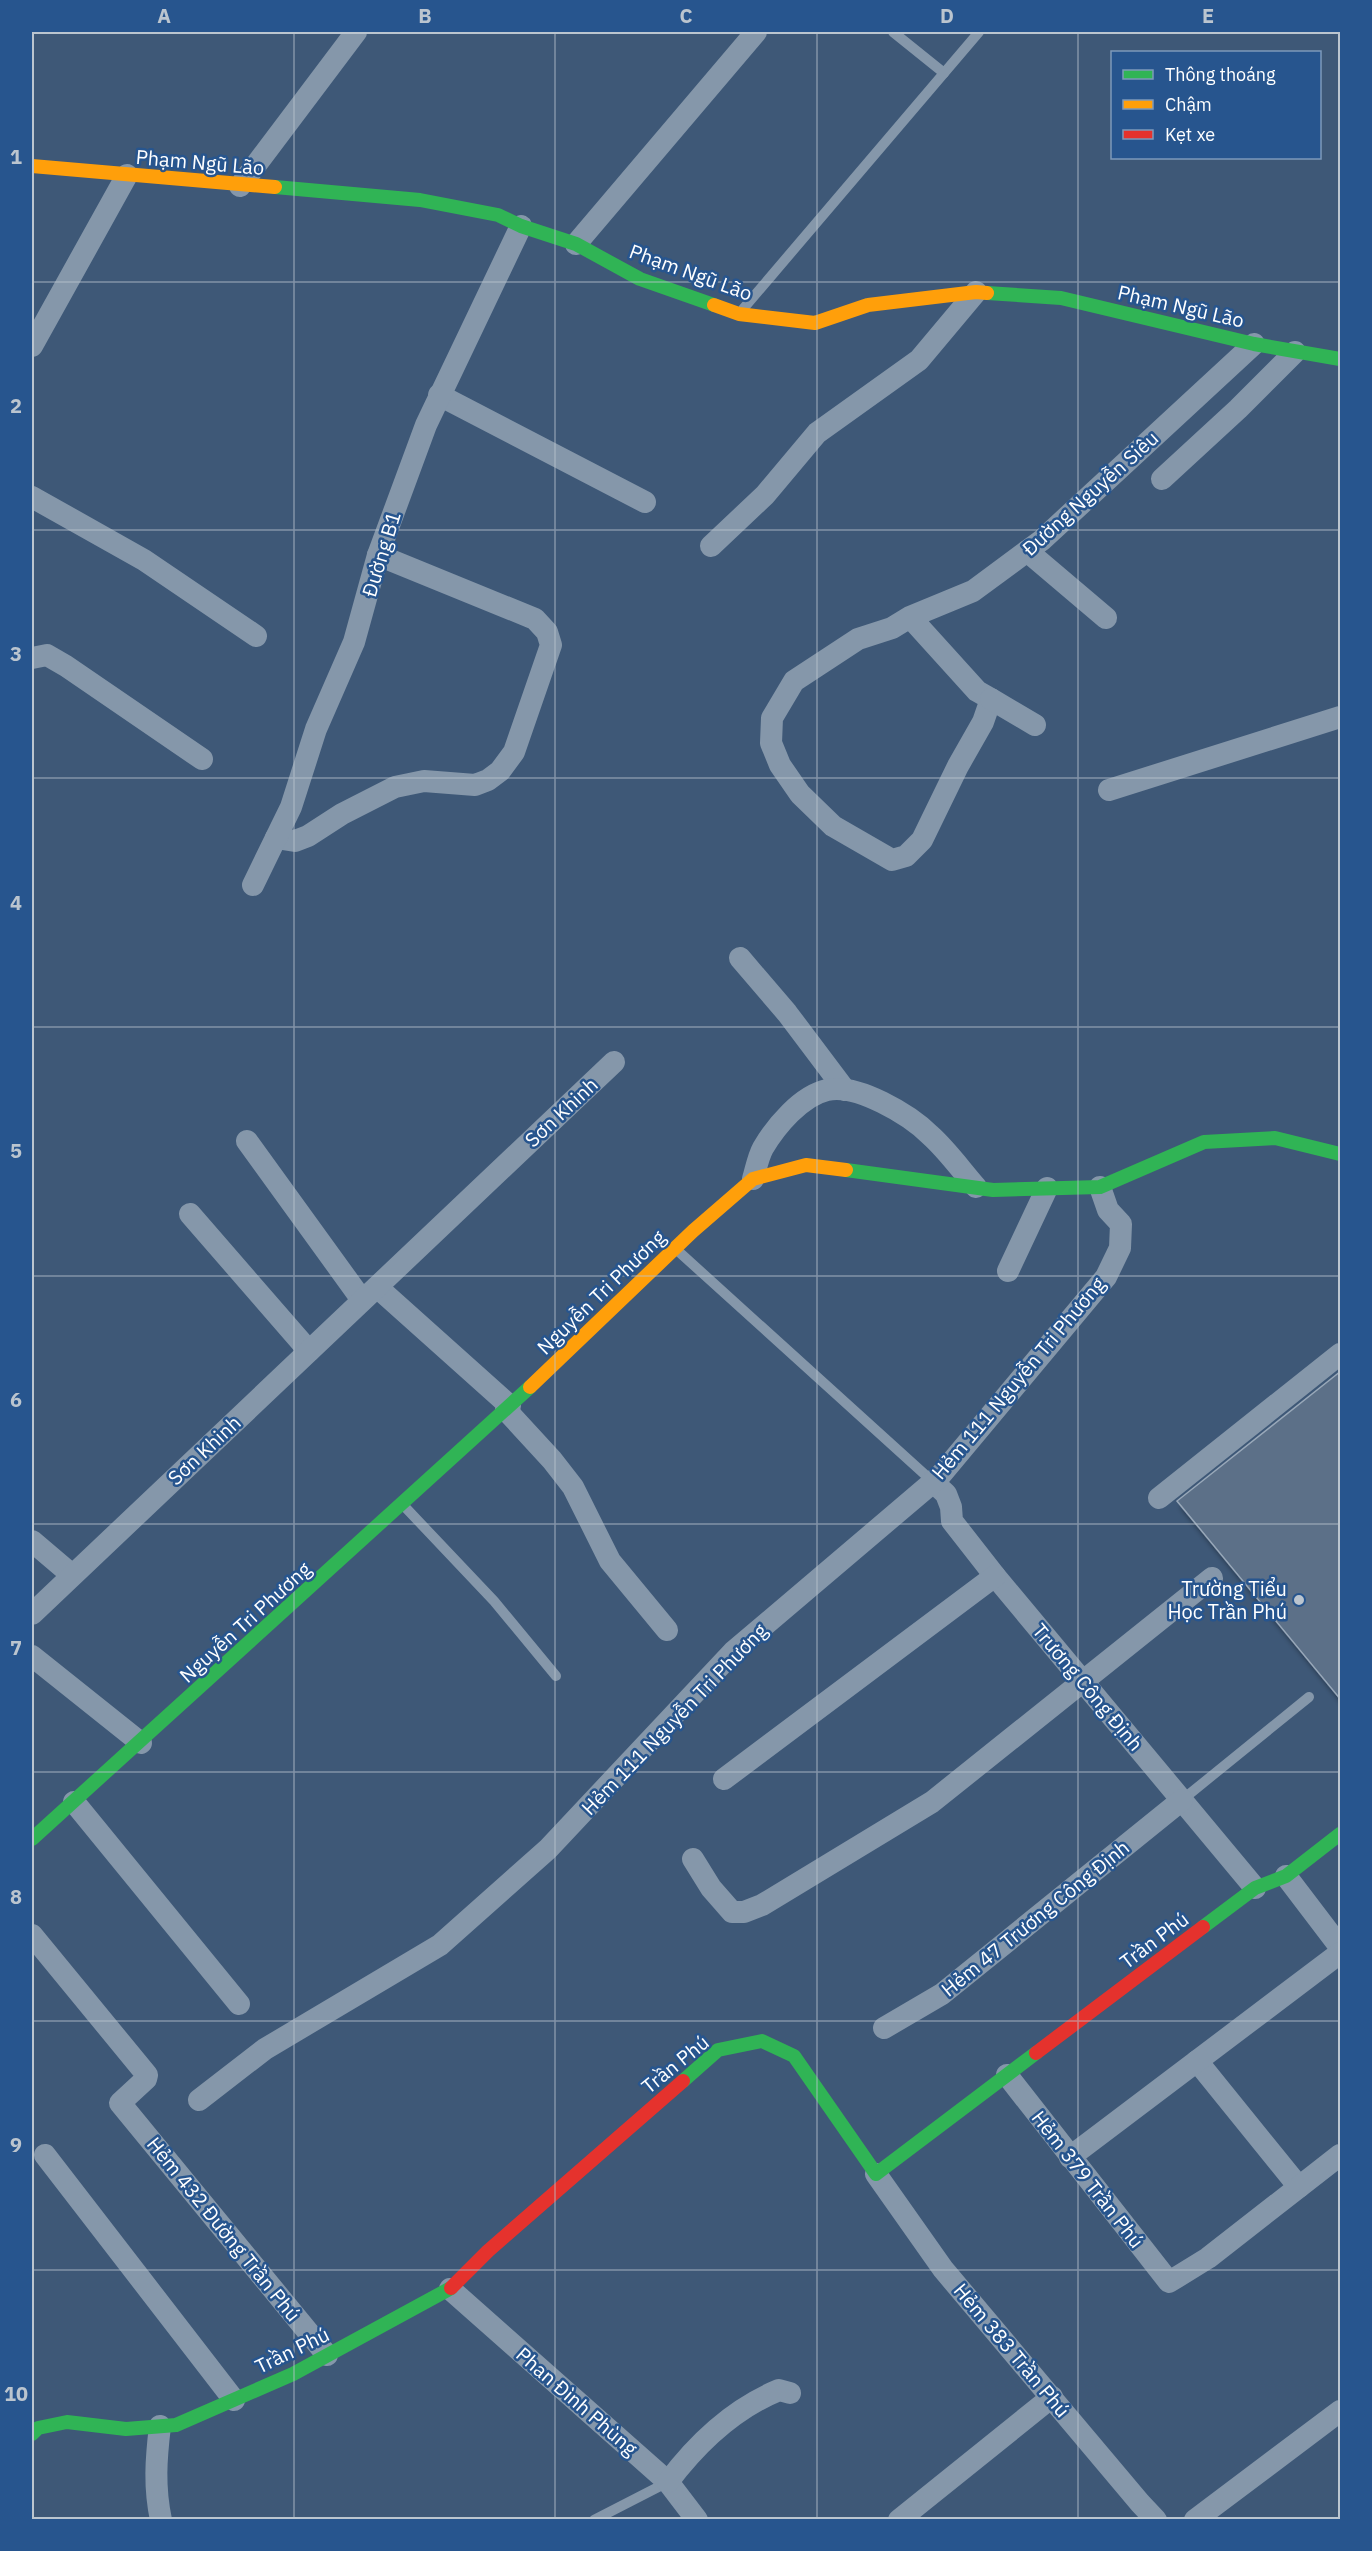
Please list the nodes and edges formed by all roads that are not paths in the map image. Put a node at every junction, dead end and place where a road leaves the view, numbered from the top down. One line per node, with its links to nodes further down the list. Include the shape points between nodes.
1 (356, 32): 8 (street)
2 (756, 32): 10 (street)
3 (893, 32): 5 (lane)
4 (979, 32): 5 (lane)
5 (944, 73): 12 (lane)
6 (32, 166): 7 (street, Phạm Ngũ Lão)
7 (127, 175): 8 (street, Phạm Ngũ Lão); 14 (street)
8 (240, 186): 9 (street, Phạm Ngũ Lão, via 420,200 498,214)
9 (521, 226): 10 (street, Phạm Ngũ Lão); 17 (street, Đường B1)
10 (576, 244): 12 (street, Phạm Ngũ Lão, via 640,279)
11 (976, 292): 12 (street, Phạm Ngũ Lão, via 868,305 815,323); 13 (street, Phạm Ngũ Lão, via 1061,298); 21 (street, via 919,360 817,433 765,495)
12 (739, 314)
13 (1254, 344): 15 (street, Phạm Ngũ Lão); 22 (street, Đường Nguyễn Siêu)
14 (32, 346)
15 (1295, 352): 16 (street, Phạm Ngũ Lão); 18 (street)
16 (1339, 356)
17 (439, 395): 20 (street); 23 (street, Đường B1)
18 (1162, 479)
19 (32, 497): 26 (street, via 144,560)
20 (645, 501)
21 (711, 546)
22 (1027, 551): 24 (street, Đường Nguyễn Siêu, via 973,591); 25 (street)
23 (378, 555): 33 (street, Đường B1, via 354,642 316,729 291,807); 33 (street, via 535,619 547,632 551,645 514,752 500,771 475,785 424,782 395,787 308,836 295,841)
24 (910, 617): 28 (street, via 977,691); 28 (street, Đường Nguyễn Siêu, via 892,628 858,639 794,681 772,718 771,743 780,765 800,794 833,826 892,860 906,856 922,840)
25 (1106, 618)
26 (256, 636)
27 (32, 658): 31 (street, via 47,655 66,666)
28 (991, 699): 30 (street)
29 (1341, 717): 32 (street)
30 (1035, 725)
31 (202, 759)
32 (1109, 790)
33 (276, 838): 34 (street, Đường B1)
34 (253, 885)
35 (740, 958): 37 (street)
36 (614, 1062): 47 (street, Sơn Khinh)
37 (845, 1090): 40 (street, via 828,1089 791,1113 762,1150); 41 (street, via 865,1095 923,1129)
38 (247, 1141): 47 (street)
39 (1341, 1154): 42 (street, Nguyễn Tri Phương, via 1275,1138 1204,1142)
40 (753, 1179): 41 (street, Nguyễn Tri Phương, via 806,1165); 45 (street, Nguyễn Tri Phương)
41 (976, 1187): 43 (street, Nguyễn Tri Phương)
42 (1100, 1187): 43 (street, Nguyễn Tri Phương); 51 (street, Hẻm 111 Nguyễn Tri Phương, via 1108,1210 1121,1224 1120,1248 1106,1277 1012,1392)
43 (1047, 1188): 46 (street)
44 (190, 1214): 48 (street)
45 (675, 1248): 50 (street, Nguyễn Tri Phương); 51 (lane)
46 (1008, 1271)
47 (370, 1294): 48 (street, Sơn Khinh); 50 (street)
48 (309, 1351): 55 (street, Sơn Khinh)
49 (1341, 1354): 52 (street)
50 (508, 1408): 53 (street, Nguyễn Tri Phương); 59 (street, via 573,1487 610,1561)
51 (932, 1481): 56 (street, Trương Công Định, via 946,1494 952,1521); 80 (street, Hẻm 111 Nguyễn Tri Phương, via 733,1652 548,1849 440,1944 265,2049)
52 (1159, 1498)
53 (403, 1504): 61 (lane); 64 (street, Nguyễn Tri Phương)
54 (32, 1541): 55 (street)
55 (72, 1575): 58 (street, Sơn Khinh)
56 (995, 1576): 62 (street, Trương Công Định); 65 (street)
57 (1212, 1578): 62 (street)
58 (36, 1602)
59 (667, 1630)
60 (32, 1656): 64 (street)
61 (556, 1676)
62 (1084, 1682): 66 (street, Trương Công Định); 70 (street, via 932,1802 762,1905 732,1912)
63 (1310, 1697): 66 (lane)
64 (141, 1743): 67 (street, Nguyễn Tri Phương)
65 (724, 1779)
66 (1182, 1800): 72 (street, Trương Công Định); 77 (street, Hẻm 47 Trương Công Định, via 942,1994)
67 (74, 1802): 69 (street, Nguyễn Tri Phương); 76 (street)
68 (1341, 1834): 71 (street, Trần Phú)
69 (32, 1839)
70 (693, 1859)
71 (1286, 1876): 72 (street, Trần Phú); 74 (street)
72 (1255, 1888): 79 (street, Trần Phú)
73 (32, 1935): 87 (street, Hẻm 432 Đường Trần Phú, via 147,2075 120,2103)
74 (1341, 1947)
75 (1341, 1953): 78 (street)
76 (239, 2004)
77 (884, 2028)
78 (1197, 2061): 83 (street); 85 (street)
79 (1007, 2075): 83 (street, Hẻm 379 Trần Phú); 84 (street, Trần Phú)
80 (199, 2100)
81 (45, 2155): 90 (street)
82 (1341, 2155): 85 (street)
83 (1070, 2157): 85 (street, Hẻm 379 Trần Phú, via 1169,2282 1208,2258)
84 (876, 2174): 86 (street, Trần Phú, via 794,2056 762,2041 718,2050); 89 (street, Hẻm 383 Trần Phú, via 943,2269)
85 (1299, 2187)
86 (450, 2289): 87 (street, Trần Phú); 94 (street, Phan Đình Phùng)
87 (327, 2355): 90 (street, Trần Phú)
88 (790, 2393): 94 (street, via 779,2390 737,2412 692,2451)
89 (1052, 2397): 98 (street); 99 (street, Hẻm 383 Trần Phú)
90 (234, 2400): 92 (street, Trần Phú, via 176,2426)
91 (1341, 2411): 100 (street)
92 (160, 2426): 93 (street, Trần Phú, via 126,2429 67,2422 38,2428); 95 (street, via 155,2494)
93 (32, 2434)
94 (668, 2482): 96 (lane); 97 (street, Phan Đình Phùng)
95 (161, 2520)
96 (594, 2520)
97 (697, 2520)
98 (899, 2520)
99 (1156, 2520)
100 (1195, 2520)

